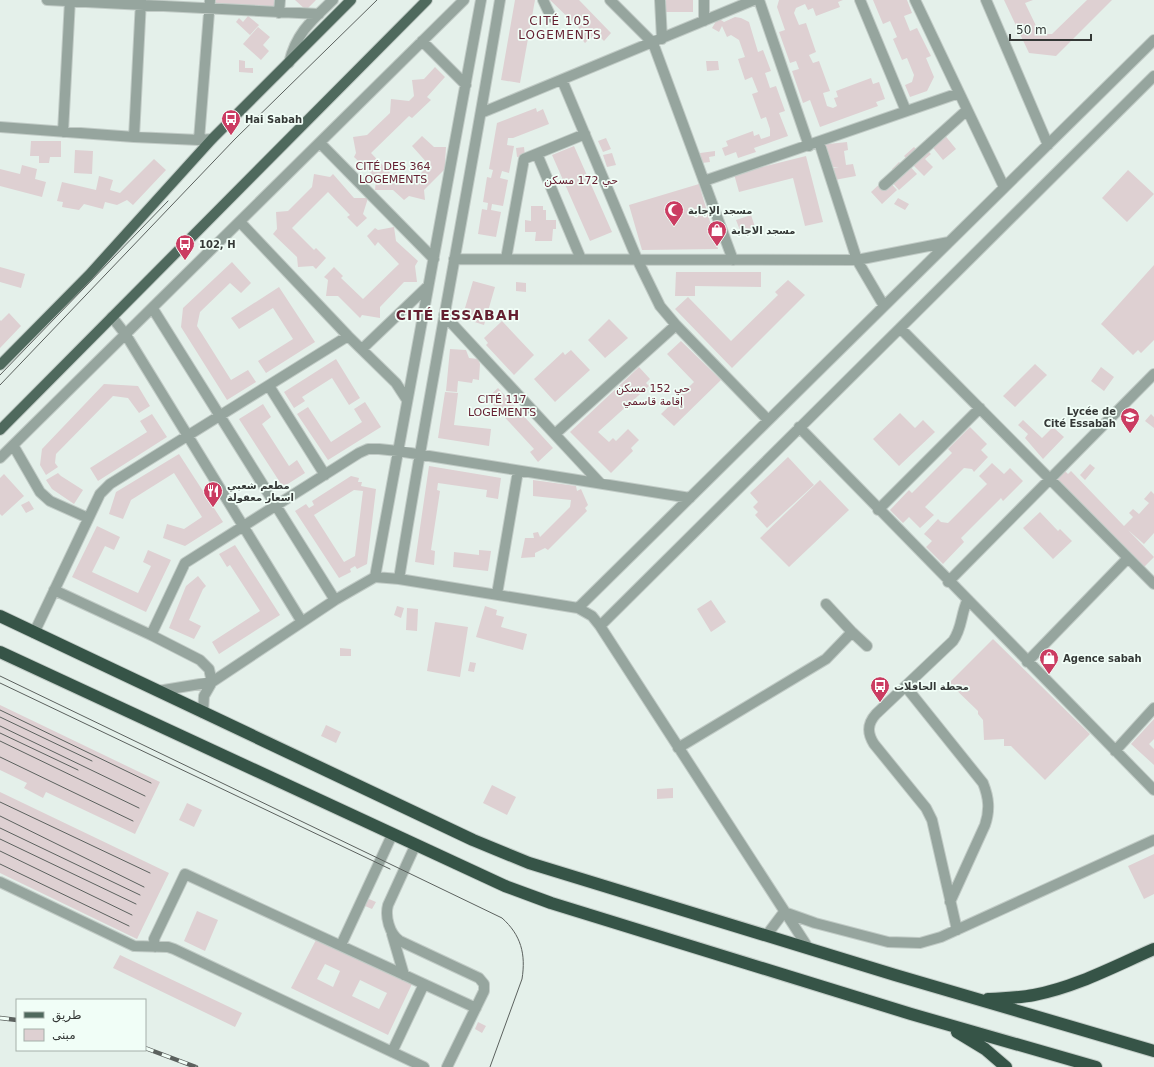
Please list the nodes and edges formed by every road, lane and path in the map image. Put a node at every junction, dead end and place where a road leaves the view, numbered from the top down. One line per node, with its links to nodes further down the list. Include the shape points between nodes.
1 (47, 0): 18 (street)
2 (280, 0): 21 (street)
3 (333, 0): 22 (street)
4 (351, 0): 28 (main road)
5 (427, 0): 62 (main road)
6 (464, 0): 26 (street)
7 (482, 0): 31 (street)
8 (500, 0): 35 (street)
9 (543, 0): 23 (street)
10 (610, 0): 27 (street)
11 (660, 0): 27 (street)
12 (704, 0): 24 (street)
13 (754, 0): 24 (street)
14 (758, 0): 43 (street)
15 (860, 0): 34 (street)
16 (915, 0): 32 (street)
17 (986, 0): 44 (street)
18 (70, 1): 19 (street); 37 (street)
19 (140, 3): 20 (street); 39 (street)
20 (210, 5): 21 (street); 41 (street)
21 (279, 13): 22 (street)
22 (319, 14): 28 (street, via 294,43)
23 (551, 18)
24 (704, 21): 27 (street)
25 (1154, 40): 44 (street)
26 (422, 41): 31 (street); 42 (street)
27 (657, 41): 30 (street); 46 (street)
28 (288, 63): 40 (main road)
29 (1154, 76): 64 (street)
30 (562, 80): 35 (street); 38 (street)
31 (466, 85): 51 (street)
32 (959, 93): 33 (street); 34 (street)
33 (967, 110): 47 (street); 48 (street)
34 (906, 111): 43 (street)
35 (481, 113): 52 (street)
36 (0, 127): 37 (street)
37 (64, 132): 39 (street)
38 (584, 134): 45 (street); 55 (street)
39 (134, 137): 41 (street)
40 (212, 139): 41 (street); 68 (main road, via 89,275)
41 (199, 140)
42 (320, 144): 49 (street); 51 (street)
43 (814, 144): 46 (street); 57 (street)
44 (1048, 144): 48 (street)
45 (537, 154): 53 (street, via 524,159); 54 (street)
46 (704, 181): 56 (street)
47 (884, 185)
48 (1004, 188): 50 (street)
49 (240, 222): 60 (street); 66 (street)
50 (949, 242): 57 (street); 59 (street)
51 (434, 259): 58 (street)
52 (454, 259): 53 (street); 61 (street)
53 (506, 259): 54 (street)
54 (581, 259): 55 (street)
55 (637, 259): 56 (street); 63 (street, via 660,306)
56 (734, 260): 57 (street)
57 (857, 260): 59 (street)
58 (428, 286): 67 (street); 71 (street)
59 (884, 306): 74 (street)
60 (153, 309): 65 (street); 73 (street)
61 (444, 315): 77 (street); 81 (street)
62 (112, 316): 65 (street); 76 (main road)
63 (676, 325): 74 (street); 77 (street)
64 (900, 328): 72 (street); 75 (street)
65 (126, 335): 78 (street); 79 (street)
66 (348, 336): 67 (street); 70 (street)
67 (362, 349): 71 (street, via 396,383)
68 (0, 365)
69 (1153, 378): 85 (street)
70 (269, 386): 73 (street); 84 (street)
71 (407, 400): 80 (street)
72 (980, 408): 85 (street); 89 (street)
73 (220, 417): 78 (street); 88 (street)
74 (768, 420): 87 (street)
75 (799, 427): 89 (street); 105 (street)
76 (0, 430)
77 (555, 434): 86 (street)
78 (188, 437): 90 (street, via 110,484 100,494); 91 (street)
79 (13, 445): 82 (street); 90 (street, via 40,492 50,501)
80 (398, 451): 81 (street); 84 (street, via 368,449); 93 (street)
81 (419, 455): 83 (street); 94 (street)
82 (0, 458)
83 (518, 471): 86 (street); 98 (street)
84 (325, 475): 88 (street)
85 (1050, 479): 92 (street); 95 (street)
86 (600, 484): 87 (street)
87 (690, 498): 102 (street)
88 (276, 507): 91 (street); 99 (street)
89 (878, 510): 95 (street)
90 (88, 518): 97 (street)
91 (244, 527): 104 (street); 108 (street, via 185,563)
92 (1128, 558): 96 (street); 111 (street)
93 (375, 577): 94 (street); 99 (street)
94 (399, 579): 98 (street)
95 (948, 582): 100 (street)
96 (1154, 584)
97 (54, 590): 107 (street); 108 (street)
98 (497, 594): 102 (street)
99 (335, 600): 104 (street)
100 (967, 601): 111 (street); 113 (street, via 958,635)
101 (826, 604): 106 (street)
102 (578, 608): 105 (street, via 592,616)
103 (0, 616): 107 (highway)
104 (302, 622): 112 (street)
105 (600, 626): 117 (street)
106 (852, 632): 109 (street); 117 (street, via 826,659)
107 (34, 633): 114 (highway)
108 (150, 635): 112 (street, via 205,664 210,669)
109 (867, 646)
110 (0, 652): 120 (highway)
111 (1027, 662): 118 (street)
112 (212, 682): 114 (street); 116 (street, via 204,696)
113 (906, 687): 124 (street, via 983,784 989,800 989,813 985,825); 124 (street, via 872,719 868,732 874,744 929,814)
114 (158, 690): 116 (highway)
115 (1154, 708): 118 (street)
116 (203, 713): 128 (highway, via 473,840 528,862)
117 (678, 748): 125 (street)
118 (1115, 751): 119 (street)
119 (1154, 790)
120 (392, 835): 122 (highway); 129 (street)
121 (1154, 840): 126 (street)
122 (415, 846): 127 (street, via 387,908); 137 (highway, via 550,903)
123 (0, 882): 130 (street, via 134,946)
124 (950, 902): 126 (street)
125 (784, 912): 126 (street, via 815,923 899,944 930,941); 128 (street); 131 (street)
126 (957, 930)
127 (392, 933): 133 (street); 136 (street, via 400,941 479,978 484,988)
128 (766, 936): 131 (highway)
129 (341, 945): 130 (street, via 185,874 154,940); 133 (street)
130 (155, 947): 139 (street, via 174,949)
131 (809, 949): 135 (highway)
132 (1154, 949): 135 (highway, via 1056,989 1014,998)
133 (404, 974): 134 (street)
134 (424, 984): 136 (street); 139 (street)
135 (978, 1000): 138 (highway)
136 (476, 1008): 141 (street)
137 (911, 1014): 142 (highway, via 959,1033 985,1049); 143 (highway)
138 (1154, 1051)
139 (392, 1052): 140 (street)
140 (419, 1065)
141 (447, 1067)
142 (1006, 1067)
143 (1096, 1067)

